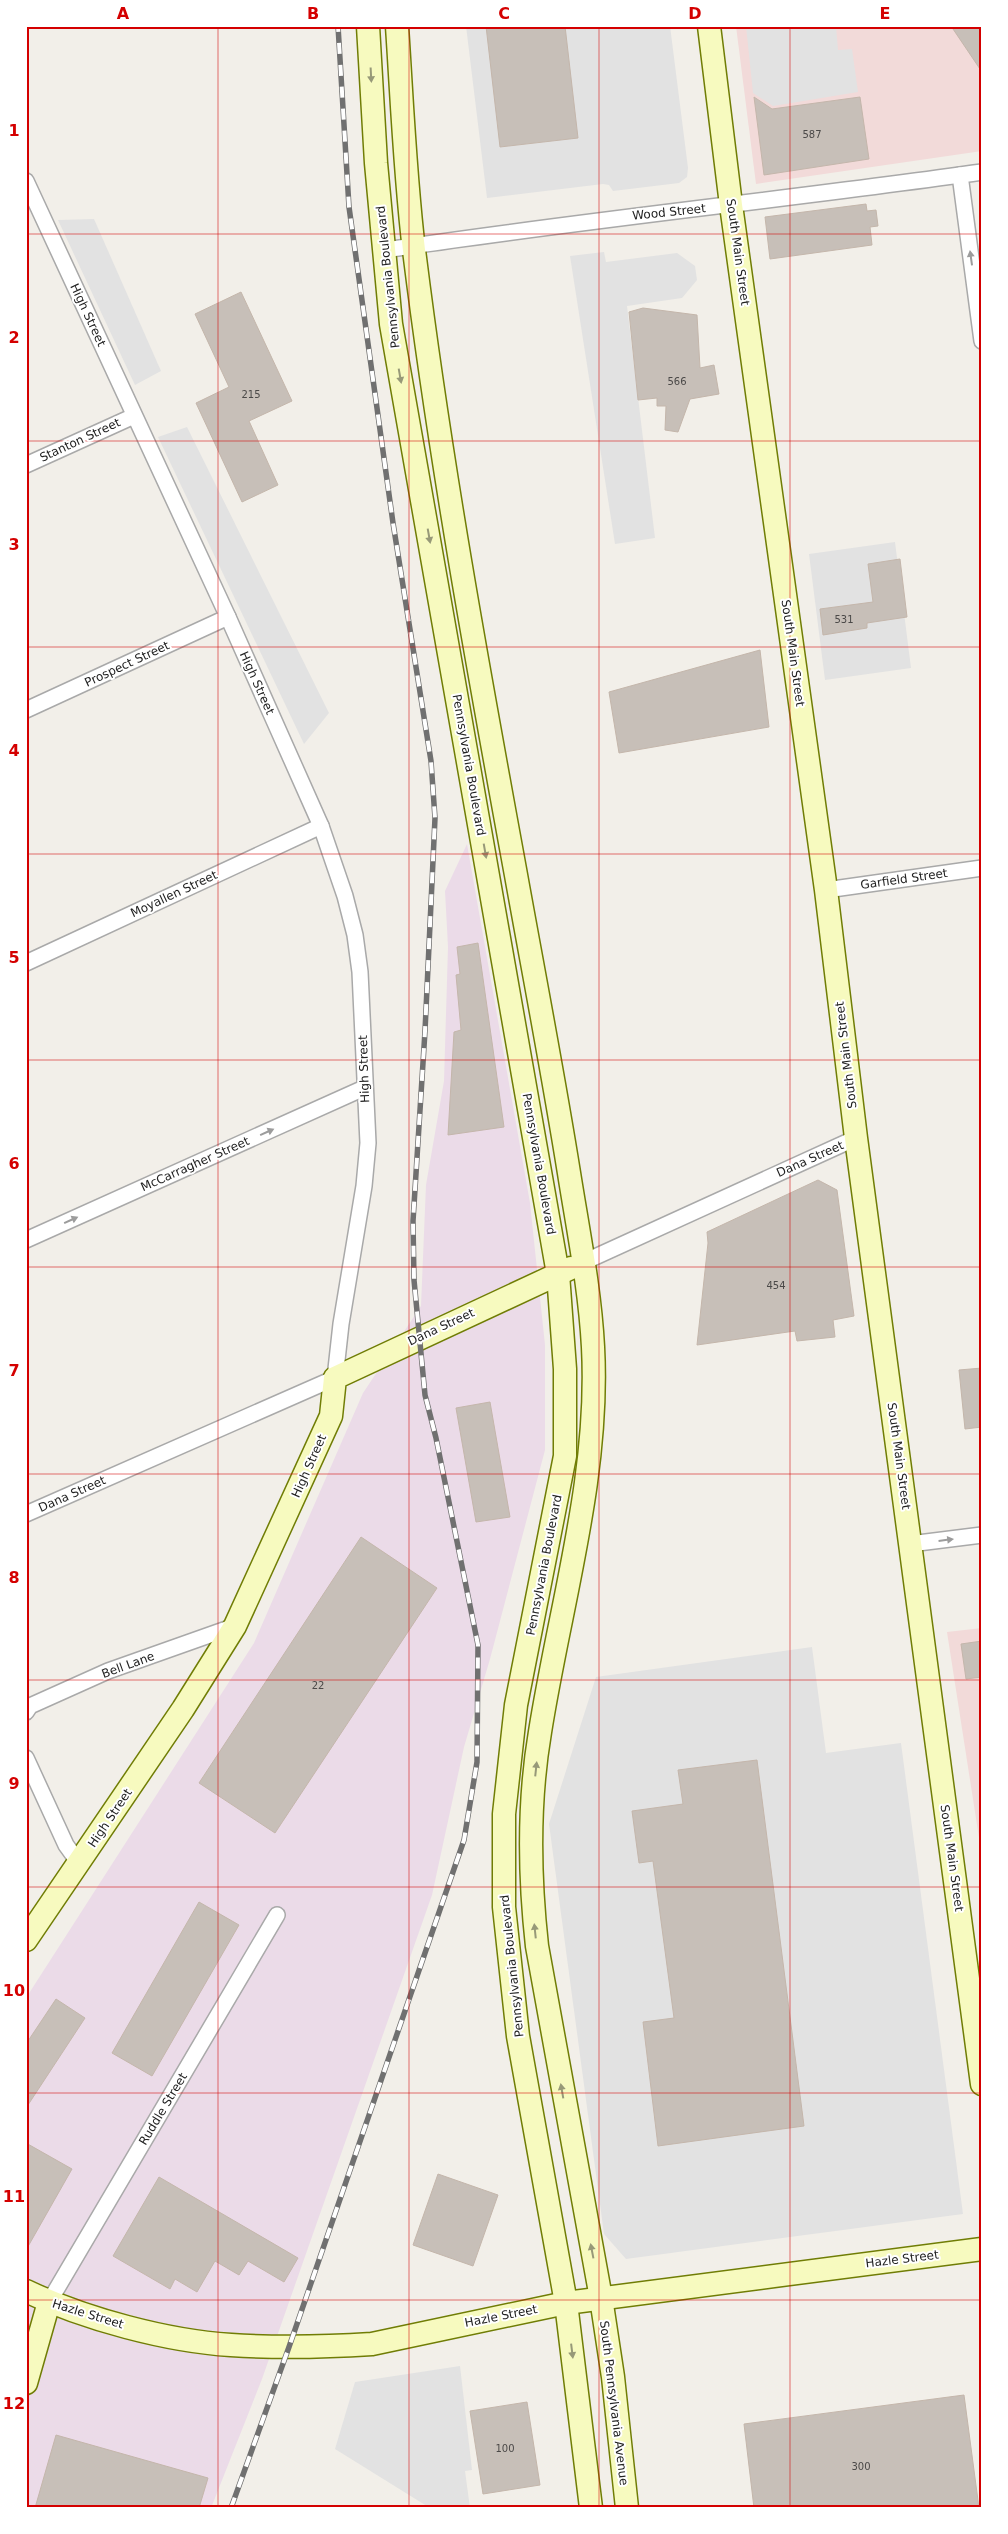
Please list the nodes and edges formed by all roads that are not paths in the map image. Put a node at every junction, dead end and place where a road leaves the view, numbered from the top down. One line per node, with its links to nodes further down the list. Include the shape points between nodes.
1 (368, 26): 9 (main road, Pennsylvania Boulevard, one-way to 9)
2 (397, 26): 8 (main road, Pennsylvania Boulevard)
3 (709, 26): 7 (main road, South Main Street)
4 (982, 172): 5 (street, Wood Street)
5 (960, 175): 7 (street, Wood Street); 10 (street, one-way to 5)
6 (26, 181): 11 (street, High Street)
7 (731, 205): 8 (street, Wood Street); 17 (main road, South Main Street)
8 (413, 246): 9 (street, Wood Street); 22 (main road, Pennsylvania Boulevard, via 446,477)
9 (385, 250): 23 (main road, Pennsylvania Boulevard, one-way to 23, via 391,324)
10 (982, 340)
11 (134, 416): 12 (street, Stanton Street); 13 (street, High Street)
12 (26, 465)
13 (228, 617): 14 (street, Prospect Street); 15 (street, High Street)
14 (26, 710)
15 (321, 826): 18 (street, Moyallen Street); 19 (street, High Street, via 355,935 360,972)
16 (982, 868): 17 (street, Garfield Street)
17 (826, 890): 20 (main road, South Main Street)
18 (26, 963)
19 (364, 1088): 21 (street, McCarragher Street, one-way to 19); 24 (street, High Street, via 368,1143 340,1324)
20 (856, 1138): 22 (street, Dana Street); 27 (main road, South Main Street)
21 (26, 1240)
22 (584, 1262): 23 (main road, Dana Street); 37 (main road, Pennsylvania Boulevard, one-way to 22, via 537,1946 529,1834 539,1735 573,1558 594,1422 593,1346)
23 (558, 1274): 24 (main road, Dana Street); 39 (main road, Pennsylvania Boulevard, via 565,1369 565,1456 516,1705 504,1814 504,1908 518,2036)
24 (335, 1378): 25 (street, Dana Street); 28 (main road, High Street, via 331,1416)
25 (26, 1514)
26 (982, 1535): 27 (street, one-way to 26)
27 (910, 1544): 34 (main road, South Main Street)
28 (235, 1626): 29 (street, Bell Lane, via 108,1671 30,1706); 31 (main road, High Street)
29 (26, 1712)
30 (26, 1758): 31 (street, via 66,1846)
31 (79, 1864): 33 (main road, High Street)
32 (277, 1915): 38 (street, Ruddle Street)
33 (26, 1940)
34 (982, 2084)
35 (982, 2249): 37 (main road, Hazle Street)
36 (26, 2291): 38 (main road, Hazle Street)
37 (601, 2298): 39 (main road, Hazle Street); 42 (main road, South Pennsylvania Avenue)
38 (50, 2302): 39 (main road, Hazle Street, via 110,2322 174,2336 230,2345 289,2347 372,2344); 40 (main road)
39 (566, 2303): 41 (main road, one-way to 41)
40 (26, 2383)
41 (591, 2508)
42 (627, 2508)

